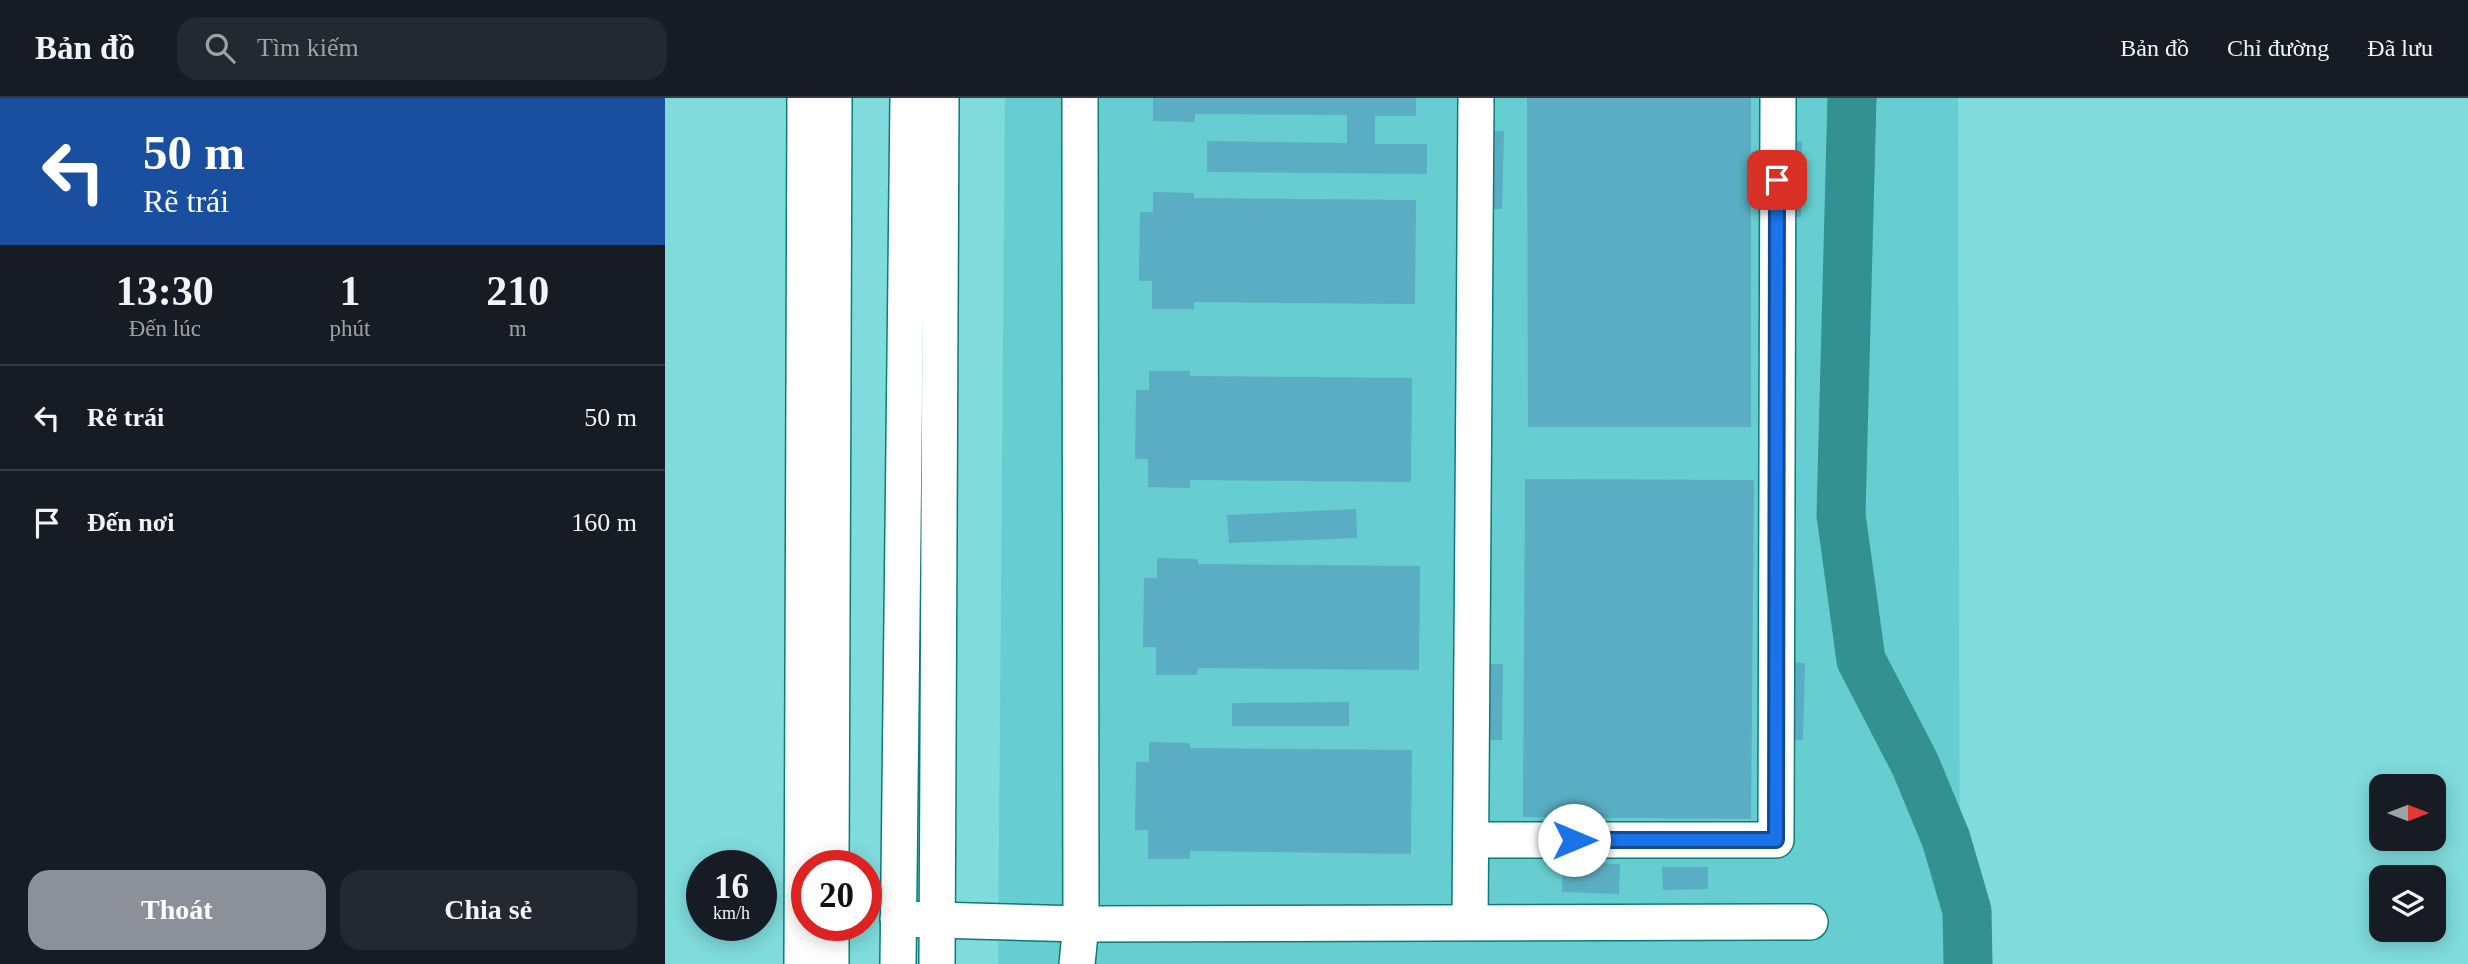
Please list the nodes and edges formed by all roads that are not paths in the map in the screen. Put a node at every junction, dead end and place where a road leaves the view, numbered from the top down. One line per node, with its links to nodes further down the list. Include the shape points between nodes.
1 (805, 98): 16 (street)
2 (834, 98): 9 (street)
3 (908, 98): 10 (street)
4 (941, 98): 11 (street)
5 (1080, 98): 14 (street)
6 (1476, 98): 8 (street)
7 (1777, 98): 8 (street, via 1776,840)
8 (1471, 840): 12 (street)
9 (831, 850)
10 (898, 919): 11 (street); 18 (street)
11 (937, 920): 14 (street); 19 (street)
12 (1470, 922): 13 (street); 14 (street)
13 (1810, 922)
14 (1081, 924): 20 (street)
15 (831, 941): 17 (street)
16 (802, 964)
17 (831, 964)
18 (898, 964)
19 (937, 964)
20 (1077, 964)

